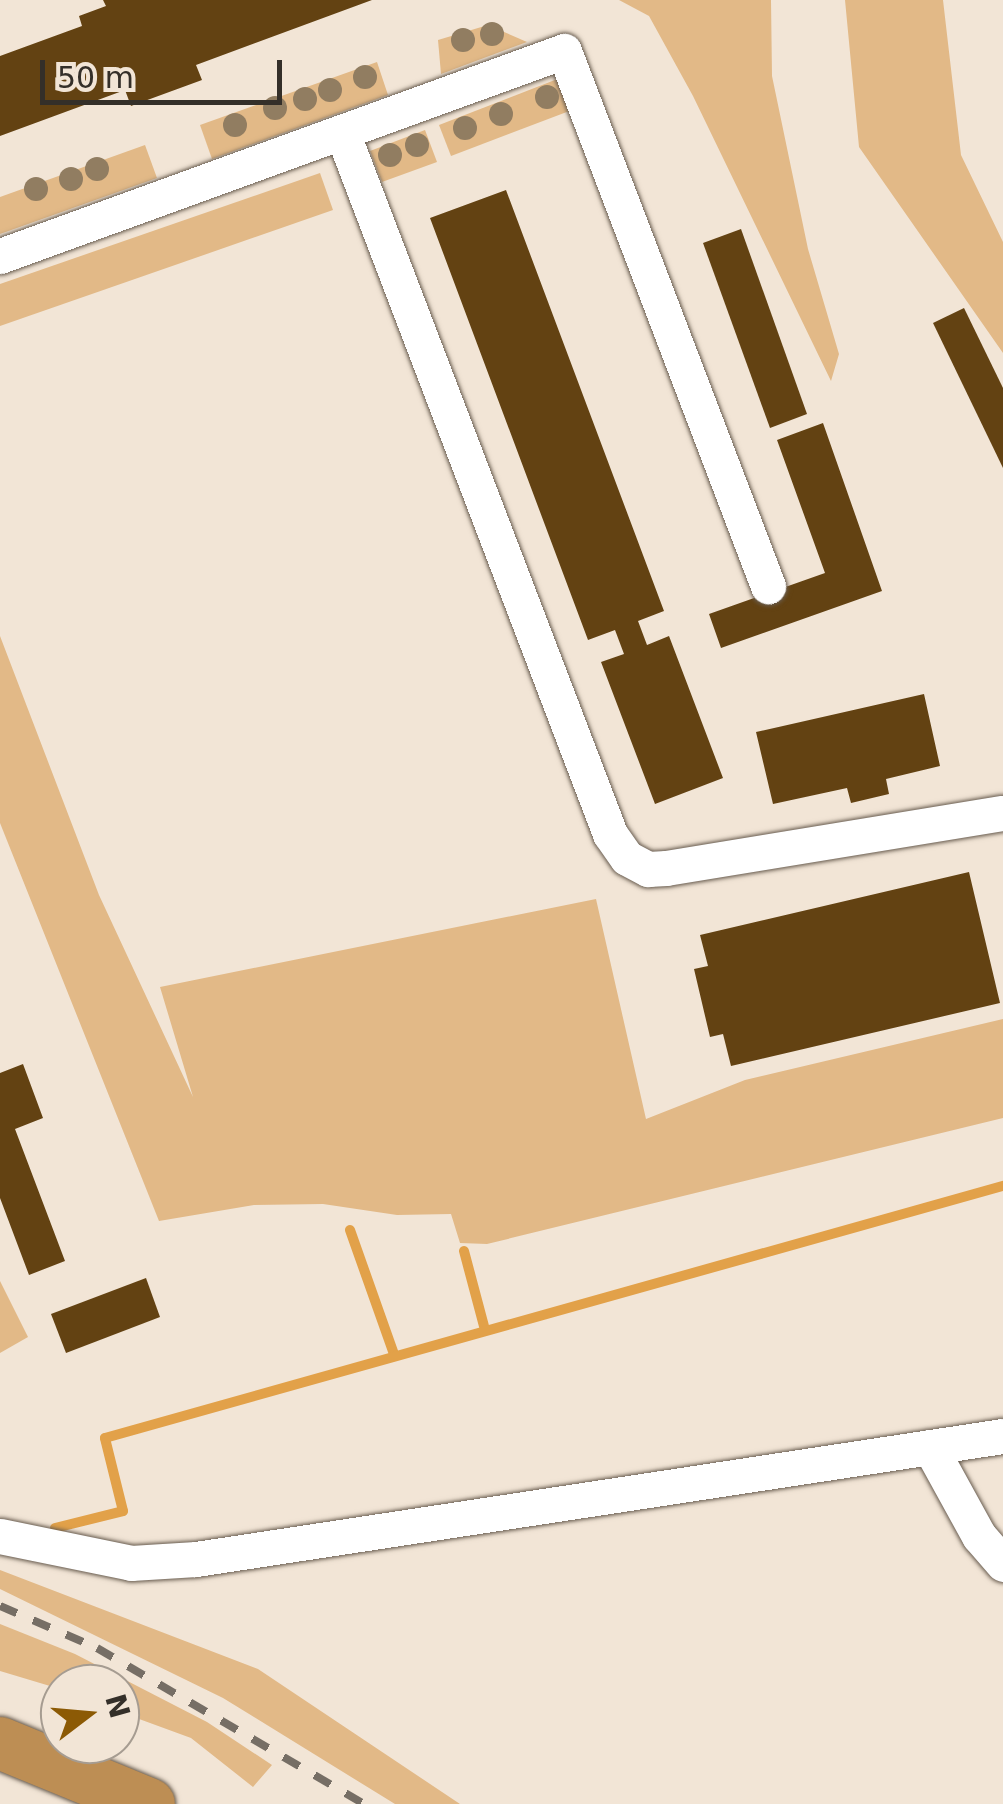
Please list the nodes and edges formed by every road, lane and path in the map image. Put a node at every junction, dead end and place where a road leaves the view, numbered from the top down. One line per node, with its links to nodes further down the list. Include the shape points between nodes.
1 (342, 132): 2 (street); 3 (street, via 564,51); 4 (street, via 610,834 627,858 648,870 666,868)
2 (0, 256)
3 (768, 586)
4 (1003, 814)
5 (1003, 1436): 6 (street)
6 (930, 1448): 7 (street, via 196,1559 116,1561); 8 (street, via 979,1536)
7 (0, 1536)
8 (1003, 1564)
9 (0, 1743): 10 (highway)
10 (150, 1804)

